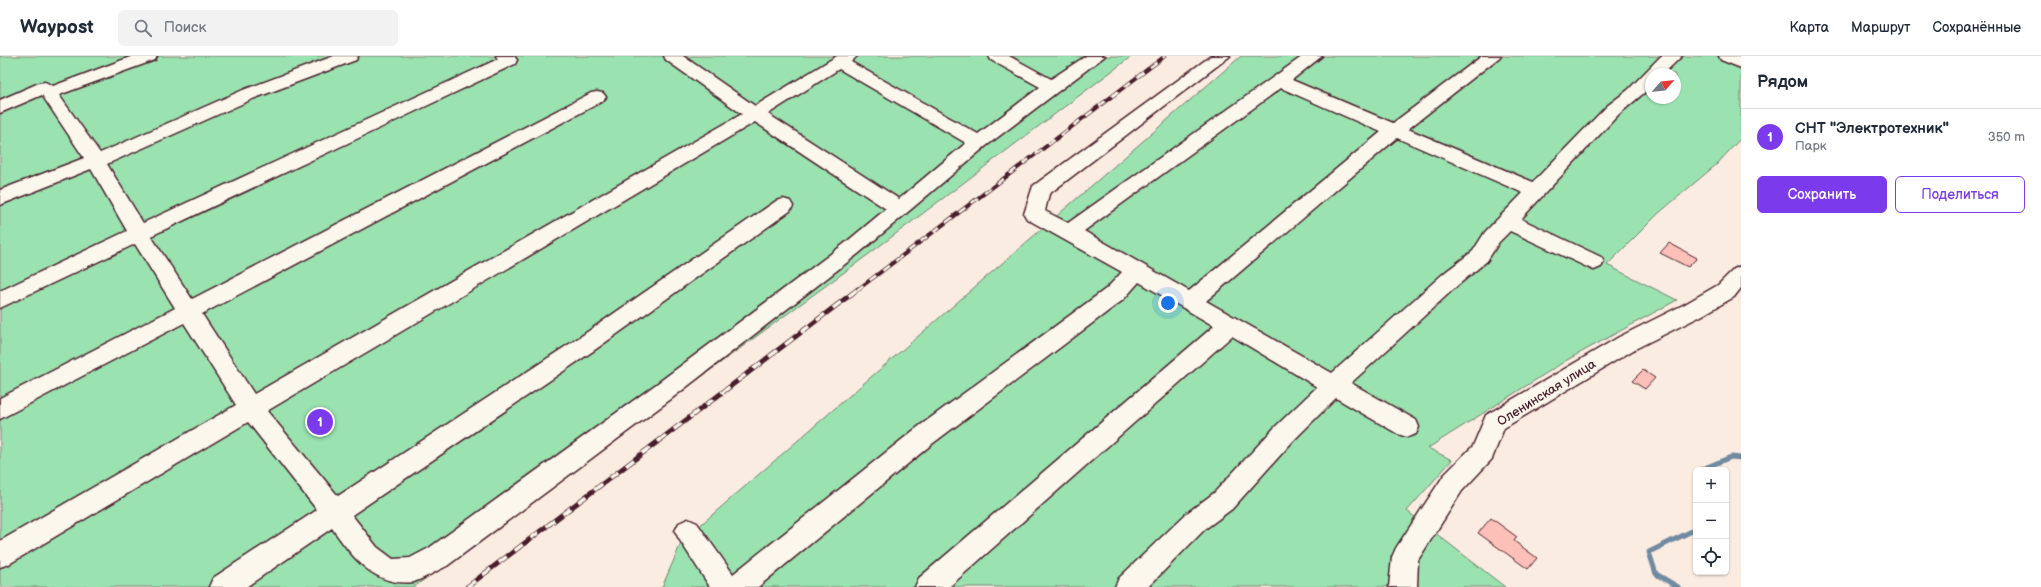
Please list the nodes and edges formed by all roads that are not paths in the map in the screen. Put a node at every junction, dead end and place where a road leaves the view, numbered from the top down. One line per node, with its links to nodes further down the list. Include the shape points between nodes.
1 (150, 56): 18 (street)
2 (350, 56): 24 (street, via 249,94)
3 (504, 56): 31 (street, via 509,60)
4 (672, 56): 21 (street)
5 (997, 56): 17 (street)
6 (1098, 56): 17 (street)
7 (1222, 56): 30 (street, via 1040,191 1034,214)
8 (1314, 56): 15 (street)
9 (1493, 56): 22 (street)
10 (1674, 56): 14 (street)
11 (1727, 56): 13 (street)
12 (847, 58): 21 (street); 23 (street)
13 (1741, 63)
14 (1660, 68)
15 (1279, 81): 22 (street); 30 (street)
16 (1645, 83): 25 (street, via 1612,110)
17 (1052, 86): 23 (street)
18 (49, 93): 20 (street, via 45,87); 24 (street)
19 (597, 96): 37 (street)
20 (0, 107)
21 (755, 114): 28 (street); 40 (street)
22 (1395, 130): 25 (street); 36 (street)
23 (979, 142): 28 (street)
24 (96, 162): 26 (street, via 76,167); 31 (street)
25 (1536, 191): 29 (street)
26 (0, 198)
27 (783, 206): 43 (street, via 588,343)
28 (900, 209): 46 (street, via 650,401 438,557)
29 (1507, 222): 32 (street); 39 (street, via 1492,237 1480,256)
30 (1069, 232): 33 (street)
31 (139, 234): 35 (street); 37 (street)
32 (1594, 262)
33 (1136, 271): 36 (street); 50 (street, via 1115,294 923,437)
34 (1741, 274): 53 (street, Оленинская улица, via 1726,291 1627,343 1494,422 1483,452 1453,483 1405,557)
35 (0, 300)
36 (1191, 302): 38 (street)
37 (188, 311): 40 (street); 41 (street)
38 (1230, 325): 39 (street); 51 (street)
39 (1334, 385): 42 (street); 52 (street, via 1284,434 1223,501 1196,521)
40 (251, 409): 43 (street); 45 (street)
41 (0, 410)
42 (1406, 427)
43 (335, 512): 46 (street, via 368,556 389,572); 47 (street)
44 (688, 531): 49 (street)
45 (0, 555)
46 (412, 570): 48 (street)
47 (223, 587)
48 (392, 587)
49 (726, 587)
50 (737, 587)
51 (929, 587)
52 (1130, 587)
53 (1403, 587)

